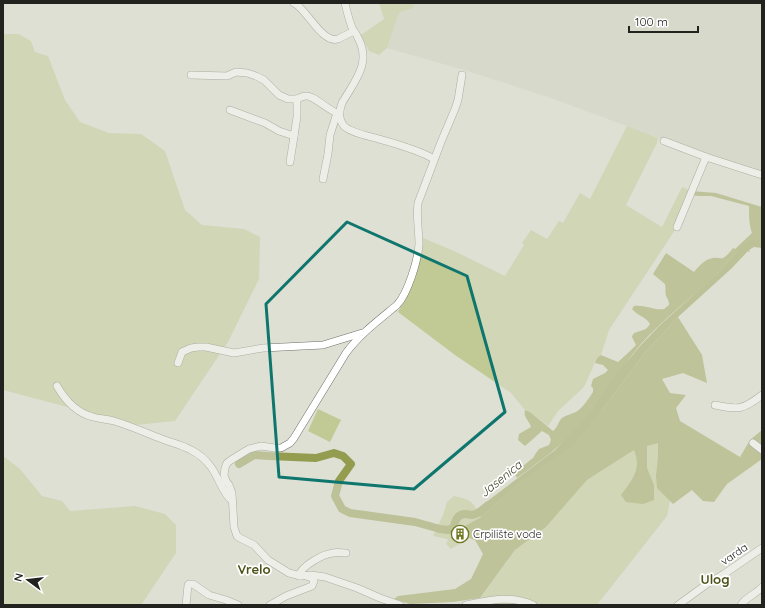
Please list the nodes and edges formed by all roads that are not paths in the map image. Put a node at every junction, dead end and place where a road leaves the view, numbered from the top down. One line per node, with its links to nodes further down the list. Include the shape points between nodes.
1 (294, 3): 3 (street, via 331,39 336,40)
2 (345, 3): 3 (street)
3 (354, 31): 8 (street, via 363,51 363,63)
4 (191, 75): 6 (street, via 227,76 236,72 246,73 264,80 279,95)
5 (462, 75): 12 (street, via 458,100)
6 (297, 99): 8 (street, via 312,97); 9 (street)
7 (230, 110): 9 (street)
8 (338, 113): 12 (street, via 342,123 349,130); 15 (street, via 330,135)
9 (294, 136): 13 (street)
10 (664, 141): 11 (street)
11 (706, 157): 14 (street); 16 (street)
12 (434, 159): 17 (street, via 418,203 418,254 405,294 398,306)
13 (290, 162)
14 (762, 175)
15 (323, 180)
16 (677, 227)
17 (366, 332): 18 (street, via 323,345 263,348 234,353 198,346 182,352); 24 (street, via 352,344 290,443 282,448 255,447 227,464 224,475 230,485)
18 (178, 363)
19 (58, 386): 24 (street, via 68,401 85,414 136,428 194,451 211,467 226,495)
20 (762, 395): 21 (street, via 743,407)
21 (715, 405)
22 (753, 443): 23 (street)
23 (762, 450)
24 (232, 500): 27 (street, via 237,536 254,545 280,568)
25 (762, 548): 36 (street, varda)
26 (346, 553): 27 (street, via 322,556 300,571)
27 (302, 576): 32 (street, via 312,578 312,586); 33 (street, via 311,575 340,582)
28 (762, 587): 29 (street)
29 (742, 604)
30 (186, 605): 31 (street, via 189,584 209,595)
31 (238, 605)
32 (270, 605)
33 (400, 605)
34 (466, 605): 35 (street, via 504,598)
35 (534, 605)
36 (678, 605)

